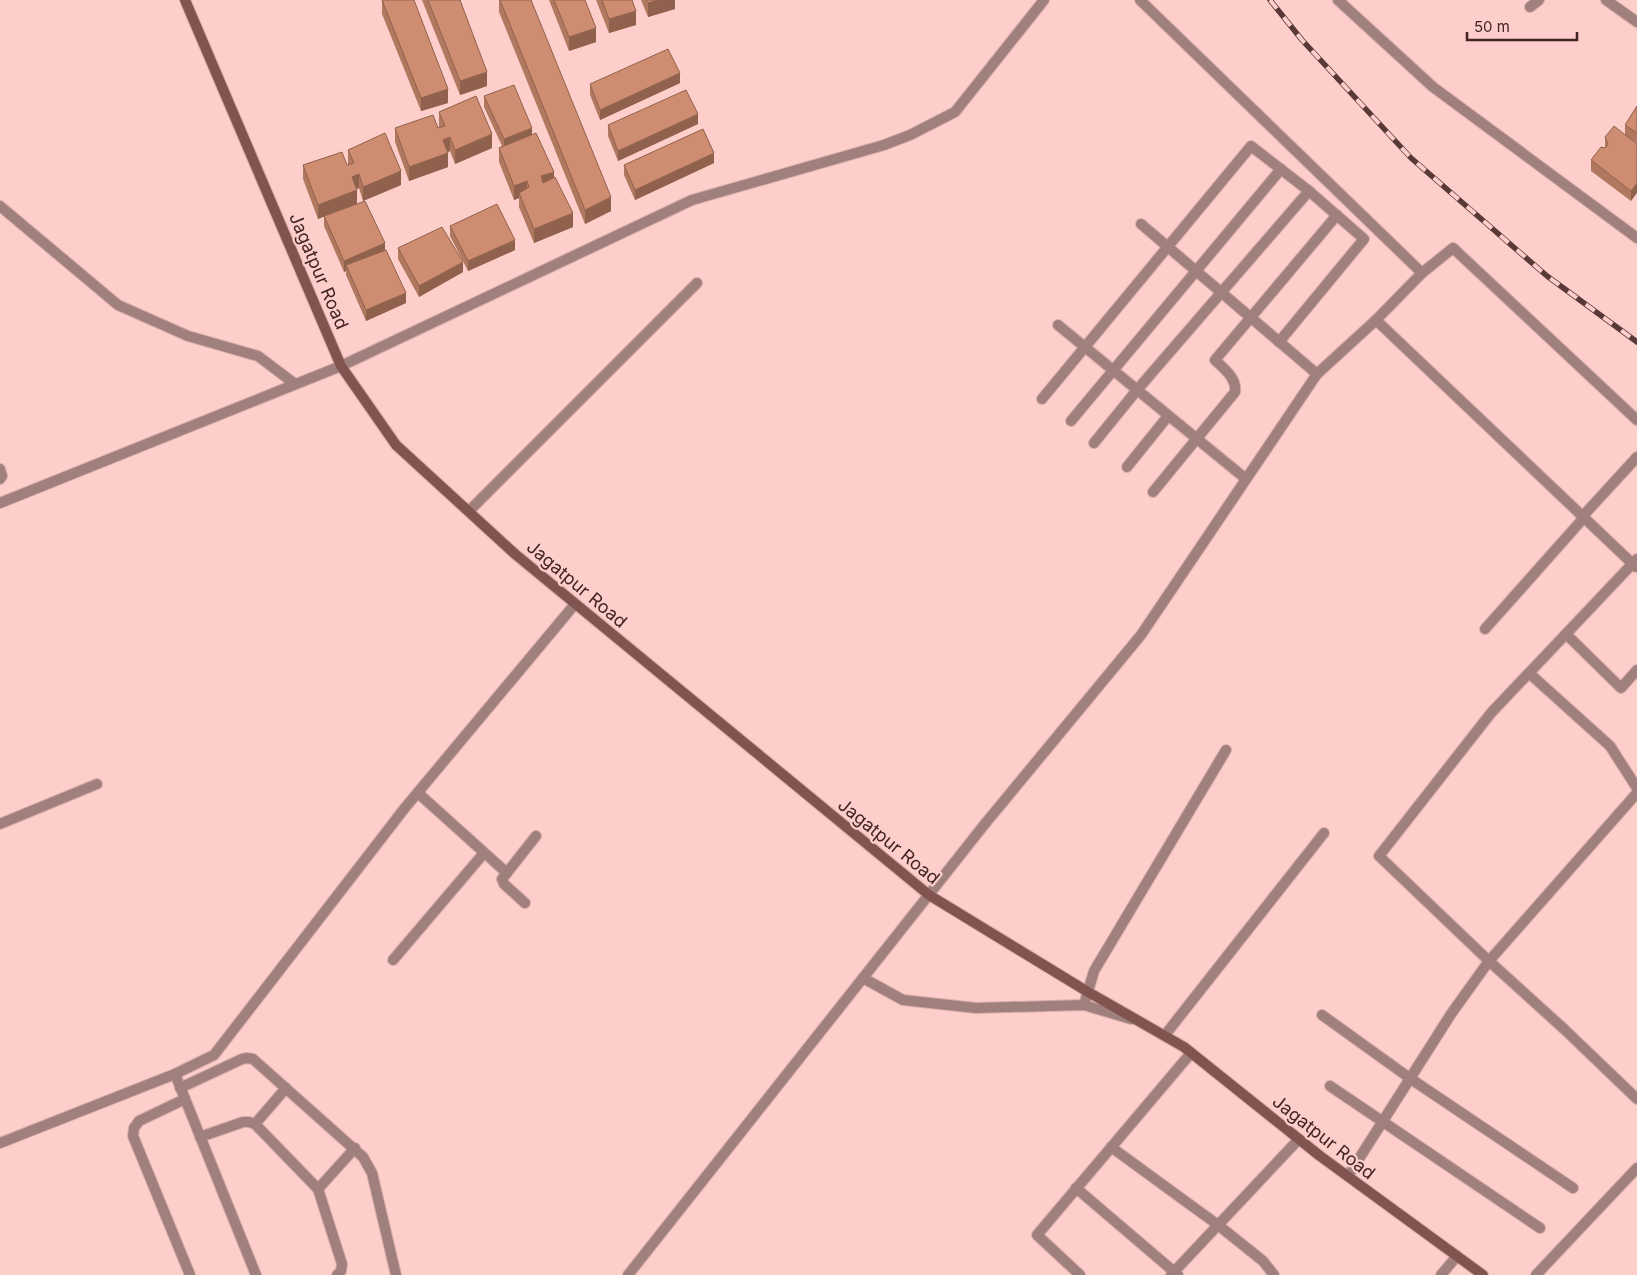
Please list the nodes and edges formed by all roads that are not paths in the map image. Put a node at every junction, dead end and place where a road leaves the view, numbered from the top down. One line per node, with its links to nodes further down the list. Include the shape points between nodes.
1 (185, 0): 25 (street, Jagatpur Road)
2 (1044, 0): 25 (street, via 955,112 884,145 692,200)
3 (1140, 0): 17 (street)
4 (1338, 0): 14 (street, via 1433,87)
5 (1539, 0): 7 (street)
6 (1606, 0): 8 (street)
7 (1530, 7)
8 (1637, 22)
9 (1281, 169): 10 (street); 15 (street, via 1252,146); 16 (street)
10 (1309, 191): 12 (street); 19 (street)
11 (0, 206): 28 (street, via 118,305 188,336 258,356)
12 (1337, 215): 20 (street); 23 (street, via 1364,239)
13 (1141, 224): 15 (street)
14 (1637, 238)
15 (1168, 247): 16 (street); 24 (street)
16 (1195, 270): 19 (street); 26 (street)
17 (1422, 273): 21 (street); 32 (street, via 1453,248)
18 (697, 283): 43 (street)
19 (1222, 293): 20 (street); 29 (street)
20 (1251, 318): 23 (street); 34 (street, via 1215,360 1232,377 1235,392)
21 (1376, 320): 27 (street); 44 (street)
22 (1058, 325): 24 (street)
23 (1280, 342): 27 (street)
24 (1084, 347): 26 (street); 30 (street)
25 (341, 366): 28 (street); 43 (street, Jagatpur Road, via 396,445)
26 (1113, 370): 29 (street); 33 (street)
27 (1317, 374): 40 (street)
28 (295, 384): 42 (street)
29 (1138, 390): 31 (street); 35 (street)
30 (1042, 399)
31 (1168, 416): 34 (street); 37 (street)
32 (1637, 420)
33 (1071, 421)
34 (1197, 438): 40 (street); 41 (street)
35 (1094, 443)
36 (1637, 457): 44 (street)
37 (1127, 467)
38 (0, 468): 39 (street)
39 (0, 479)
40 (1246, 479): 61 (street, via 1141,635)
41 (1153, 492)
42 (0, 503)
43 (469, 511): 46 (street, Jagatpur Road)
44 (1582, 517): 45 (street); 47 (street)
45 (1635, 564): 48 (street)
46 (575, 604): 54 (street); 61 (street, Jagatpur Road)
47 (1485, 629)
48 (1566, 634): 49 (street, via 1621,688); 50 (street)
49 (1637, 670)
50 (1529, 673): 53 (street, via 1610,746); 64 (street, via 1491,713 1380,856)
51 (1226, 750): 66 (street, via 1094,971)
52 (97, 784): 56 (street)
53 (1637, 788)
54 (418, 793): 59 (street); 72 (street, via 214,1054)
55 (1637, 793): 64 (street)
56 (0, 824)
57 (1324, 834): 70 (street)
58 (536, 836): 60 (street)
59 (484, 853): 60 (street); 63 (street)
60 (507, 873): 62 (street, via 502,879 504,884)
61 (929, 895): 65 (street); 66 (street, Jagatpur Road)
62 (525, 903)
63 (393, 960)
64 (1489, 961): 73 (street); 78 (street)
65 (864, 978): 67 (street, Jagatpur Road, via 903,1000 976,1008); 99 (street)
66 (1088, 992): 67 (street); 69 (street, Jagatpur Road)
67 (1084, 1005): 69 (street, Jagatpur Road)
68 (1322, 1015): 73 (street)
69 (1146, 1024): 70 (street, Jagatpur Road)
70 (1165, 1035): 71 (street, Jagatpur Road)
71 (1191, 1053): 82 (street, Jagatpur Road); 84 (street)
72 (174, 1074): 75 (street); 83 (street)
73 (1411, 1079): 79 (street); 90 (street)
74 (1330, 1086): 79 (street)
75 (180, 1088): 76 (street, via 247,1058); 77 (street)
76 (286, 1088): 80 (street); 85 (street)
77 (185, 1099): 81 (street); 95 (street, via 139,1121 133,1136)
78 (1637, 1099)
79 (1381, 1122): 87 (street); 92 (street)
80 (255, 1124): 81 (street, via 243,1122); 88 (street)
81 (200, 1137): 96 (street)
82 (1299, 1139): 87 (street, Jagatpur Road); 91 (street)
83 (0, 1143)
84 (1111, 1147): 89 (street); 91 (street)
85 (355, 1148): 88 (street); 98 (street, via 372,1173)
86 (1637, 1168): 104 (street)
87 (1348, 1176): 93 (street, Jagatpur Road)
88 (318, 1188): 97 (street, via 342,1264)
89 (1076, 1188): 94 (street); 100 (street, via 1037,1234)
90 (1573, 1188)
91 (1218, 1225): 94 (street); 101 (street, via 1263,1261)
92 (1540, 1228)
93 (1457, 1256): 102 (street); 103 (street, Jagatpur Road)
94 (1175, 1274)
95 (190, 1275)
96 (256, 1275)
97 (337, 1275)
98 (396, 1275)
99 (628, 1275)
100 (1080, 1275)
101 (1274, 1275)
102 (1441, 1275)
103 (1483, 1275)
104 (1536, 1275)

